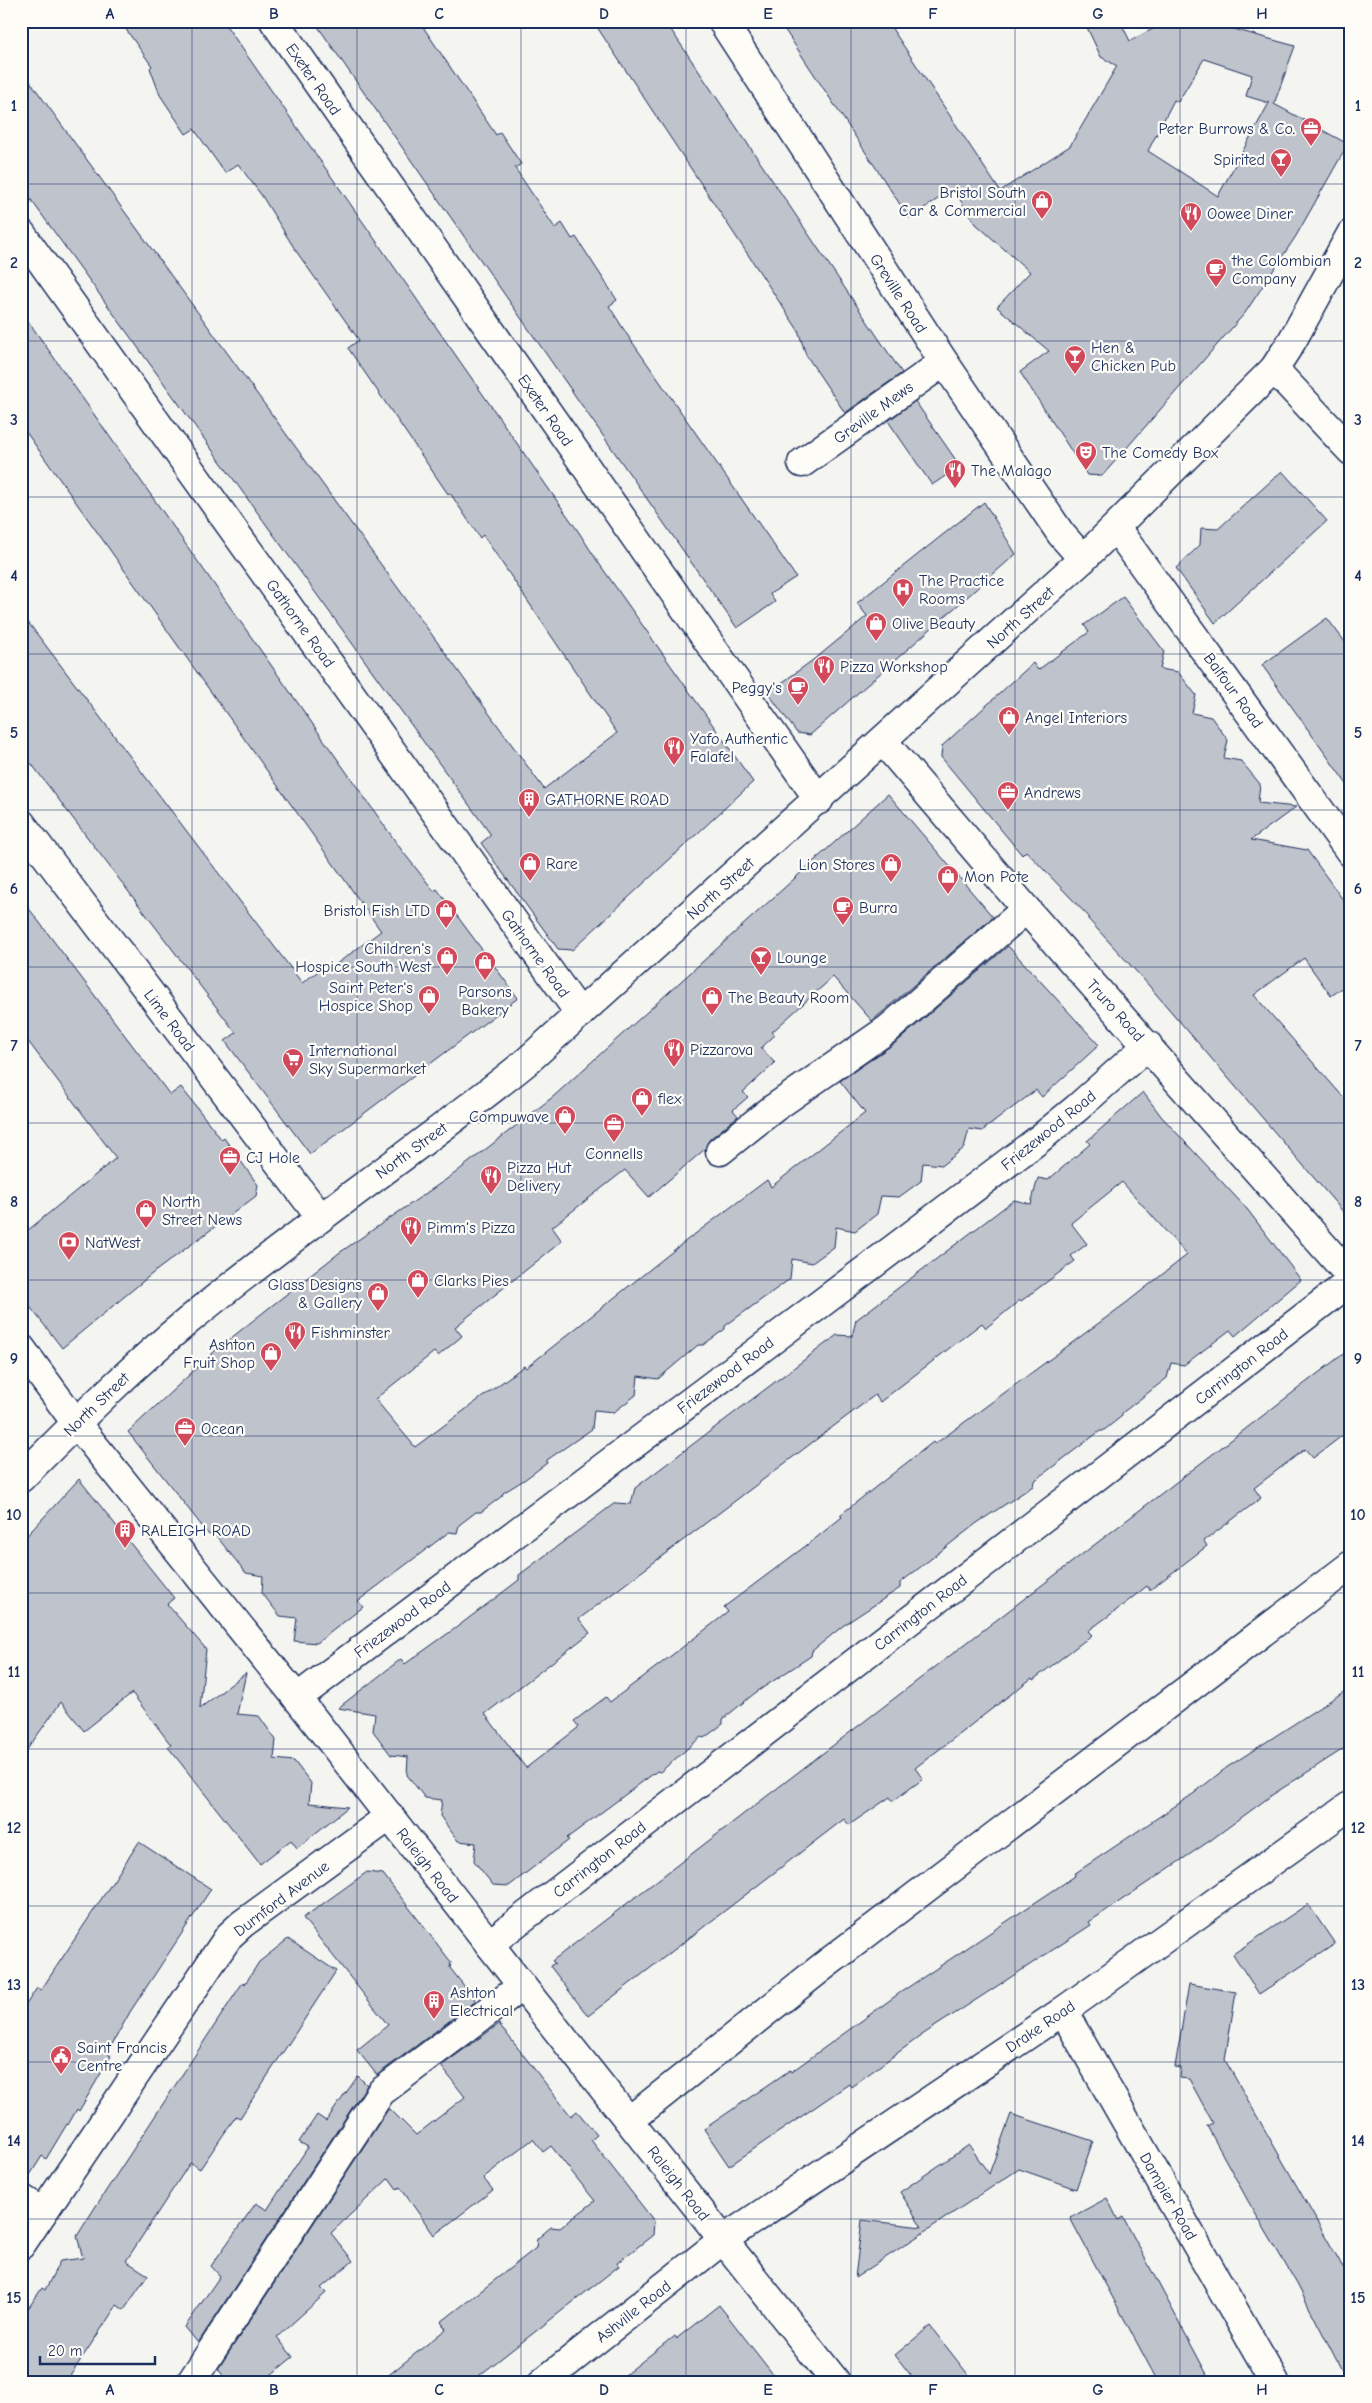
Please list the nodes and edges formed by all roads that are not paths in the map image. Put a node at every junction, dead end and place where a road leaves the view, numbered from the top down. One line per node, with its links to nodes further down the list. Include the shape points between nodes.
1 (274, 21): 12 (street, Exeter Road)
2 (722, 21): 5 (street, Greville Road)
3 (21, 232): 16 (street, Gathorne Road)
4 (1351, 234): 6 (street, North Street)
5 (944, 362): 8 (street, Greville Mews); 10 (street, Greville Road, via 1061,534)
6 (1274, 369): 7 (street); 9 (street, North Street)
7 (1351, 450)
8 (802, 463)
9 (1116, 528): 10 (street, North Street); 14 (street, Balfour Road)
10 (1083, 559): 11 (street, North Street)
11 (883, 741): 12 (street, North Street); 15 (street, Truro Road)
12 (819, 800): 16 (street, North Street)
13 (21, 823): 19 (street, Lime Road)
14 (1351, 853)
15 (1026, 909): 17 (street, Truro Road); 18 (street, via 888,1029 774,1108)
16 (580, 1014): 19 (street, North Street, via 467,1110)
17 (1148, 1045): 20 (street, Truro Road); 26 (street, Friezewood Road, via 1038,1140)
18 (720, 1151)
19 (320, 1217): 23 (street, North Street, via 188,1320)
20 (1351, 1277)
21 (1351, 1281): 29 (street, Carrington Road)
22 (21, 1348): 23 (street, Raleigh Road)
23 (76, 1423): 24 (street, North Street); 26 (street, Raleigh Road)
24 (21, 1478)
25 (1351, 1566): 32 (street, via 821,1968)
26 (297, 1698): 28 (street, Raleigh Road)
27 (1351, 1805): 31 (street, Drake Road)
28 (390, 1816): 29 (street, Raleigh Road); 33 (street, Durnford Avenue, via 229,1936)
29 (489, 1944): 30 (street, Raleigh Road)
30 (522, 1986): 32 (street, Raleigh Road); 36 (street, via 381,2092)
31 (1063, 2011): 34 (street, Drake Road); 39 (street, Dampier Road)
32 (630, 2120): 34 (street, Raleigh Road)
33 (32, 2205): 35 (street, Durnford Avenue)
34 (724, 2239): 37 (street, Ashville Road); 38 (street, Raleigh Road)
35 (21, 2245)
36 (191, 2382)
37 (543, 2382)
38 (836, 2382)
39 (1274, 2382)

